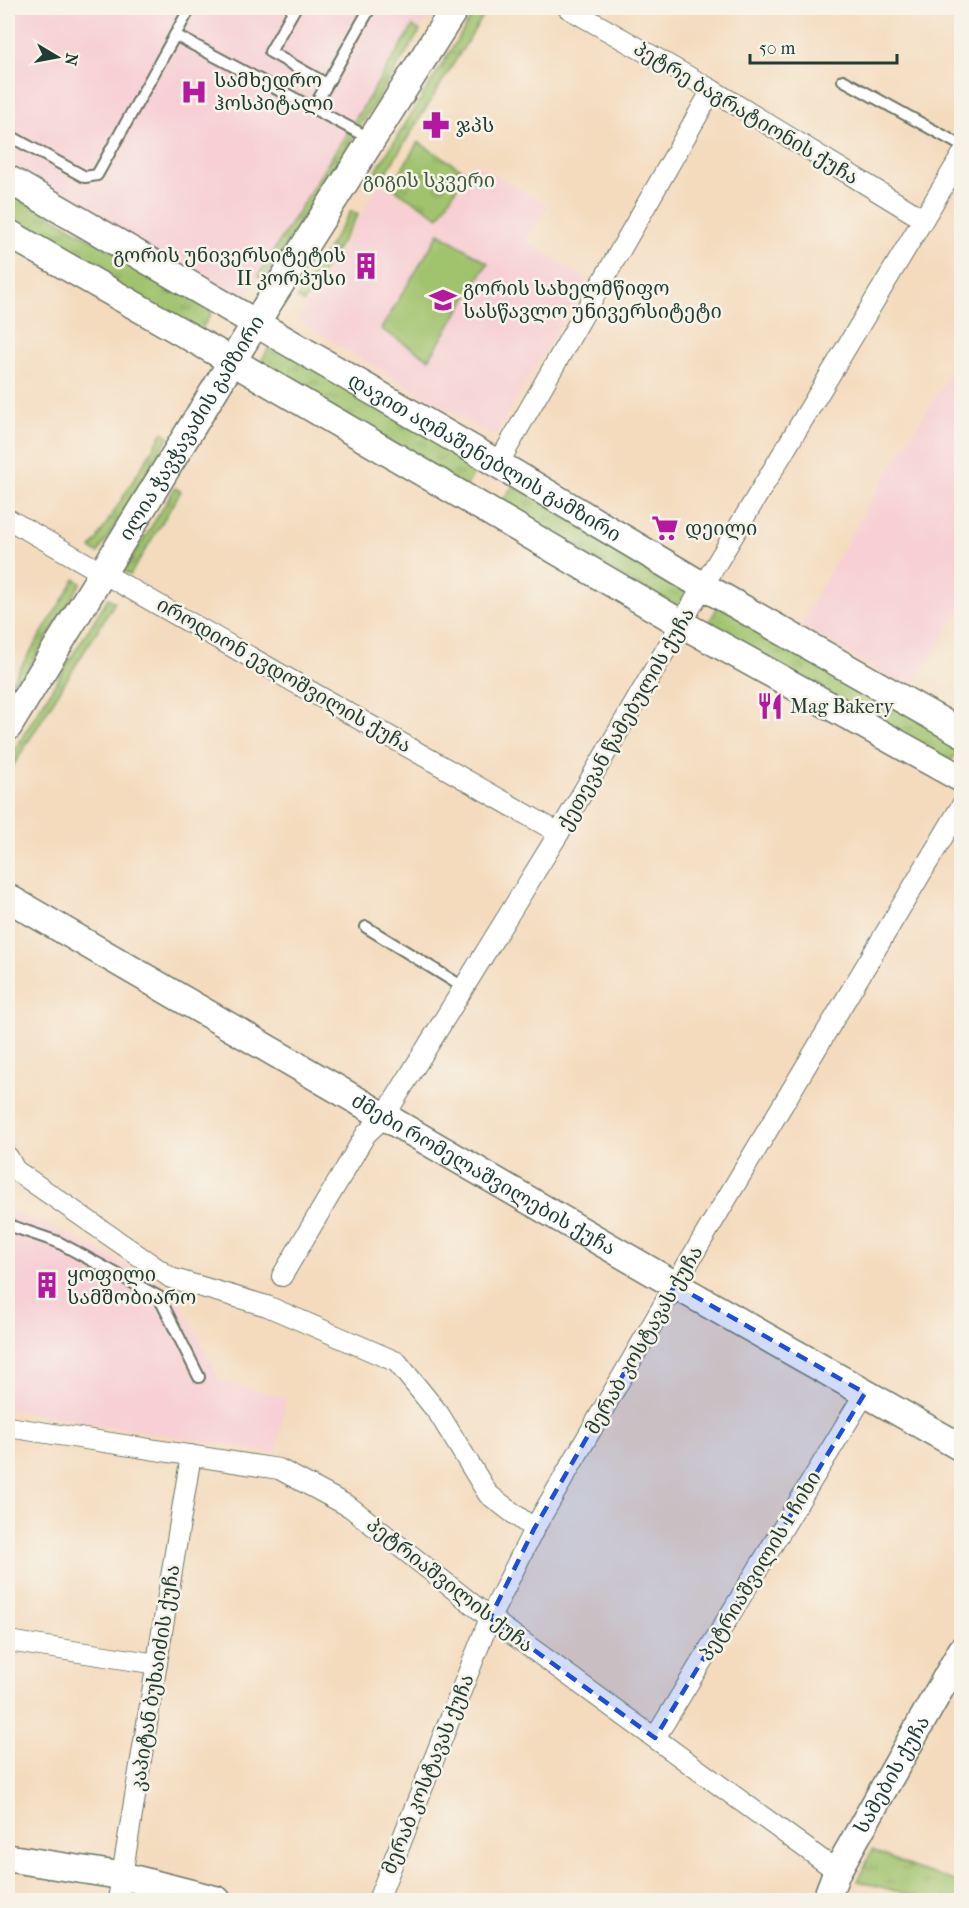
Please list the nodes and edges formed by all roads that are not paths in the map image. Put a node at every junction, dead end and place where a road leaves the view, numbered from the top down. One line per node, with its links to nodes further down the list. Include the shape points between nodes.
1 (190, 8): 6 (lane)
2 (295, 8): 8 (lane, via 270,52)
3 (370, 8): 8 (lane)
4 (455, 8): 12 (street, ილია ჭავჭავაძის გამზირი)
5 (568, 8): 9 (street, პეტრე ბაგრატიონის ქუჩა)
6 (175, 36): 10 (lane); 11 (lane, via 97,175 85,177)
7 (843, 80): 13 (lane)
8 (327, 84): 10 (lane)
9 (712, 90): 16 (street, პეტრე ბაგრატიონის ქუჩა); 20 (street)
10 (313, 109): 12 (lane)
11 (8, 135)
12 (371, 139): 18 (street, ილია ჭავჭავაძის გამზირი)
13 (962, 146)
14 (962, 155): 16 (street, ქეთევან წამებულის ქუჩა)
15 (8, 179): 18 (street, დავით აღმაშენებლის გამზირი)
16 (923, 219): 23 (street, ქეთევან წამებულის ქუჩა)
17 (8, 233): 19 (street)
18 (255, 324): 19 (street, ილია ჭავჭავაძის გამზირი); 20 (street, დავით აღმაშენებლის გამზირი)
19 (232, 361): 22 (street, ილია ჭავჭავაძის გამზირი); 24 (street)
20 (498, 464): 23 (street, დავით აღმაშენებლის გამზირი)
21 (8, 519): 22 (street, იროდიონ ევდოშვილის ქუჩა)
22 (103, 572): 25 (street, ილია ჭავჭავაძის გამზირი); 29 (street, იროდიონ ევდოშვილის ქუჩა)
23 (703, 586): 24 (street, ქეთევან წამებულის ქუჩა); 26 (street, დავით აღმაშენებლის გამზირი)
24 (682, 624): 27 (street); 29 (street, ქეთევან წამებულის ქუჩა)
25 (8, 727)
26 (962, 733)
27 (962, 779)
28 (962, 805): 37 (street, მერაბ კოსტავას ქუჩა)
29 (559, 833): 32 (street, ქეთევან წამებულის ქუჩა)
30 (8, 898): 33 (street, ძმები რომელაშვილების ქუჩა)
31 (366, 927): 32 (lane)
32 (463, 987): 33 (street, ქეთევან წამებულის ქუჩა)
33 (384, 1117): 36 (street, ქეთევან წამებულის ქუჩა, via 366,1134); 37 (street, ძმები რომელაშვილების ქუჩა)
34 (8, 1157): 43 (street, via 15,1170 171,1278 267,1306 397,1362 439,1414 488,1494)
35 (8, 1225): 38 (lane, via 58,1242 159,1297)
36 (282, 1276)
37 (675, 1285): 39 (street, ძმები რომელაშვილების ქუჩა); 43 (street, მერაბ კოსტავას ქუჩა)
38 (199, 1377)
39 (865, 1393): 41 (street, ძმები რომელაშვილების ქუჩა); 48 (street, პეტრიაშვილის I ჩიხი)
40 (8, 1427): 42 (street, პეტრიაშვილის ქუჩა)
41 (962, 1448)
42 (191, 1455): 44 (street, პეტრიაშვილის ქუჩა, via 279,1469 350,1507); 47 (street, კაპიტან ბუხაიძის ქუჩა)
43 (534, 1529): 44 (street, მერაბ კოსტავას ქუჩა)
44 (490, 1618): 48 (street, პეტრიაშვილის ქუჩა); 53 (street, მერაბ კოსტავას ქუჩა)
45 (8, 1641): 47 (street)
46 (962, 1650): 50 (street, სამების ქუჩა)
47 (157, 1664): 51 (street, კაპიტან ბუხაიძის ქუჩა)
48 (655, 1738): 50 (street, პეტრიაშვილის ქუჩა)
49 (8, 1858): 51 (street)
50 (837, 1871): 54 (street, სამების ქუჩა)
51 (120, 1888): 52 (street)
52 (217, 1900)
53 (378, 1900)
54 (826, 1900)

